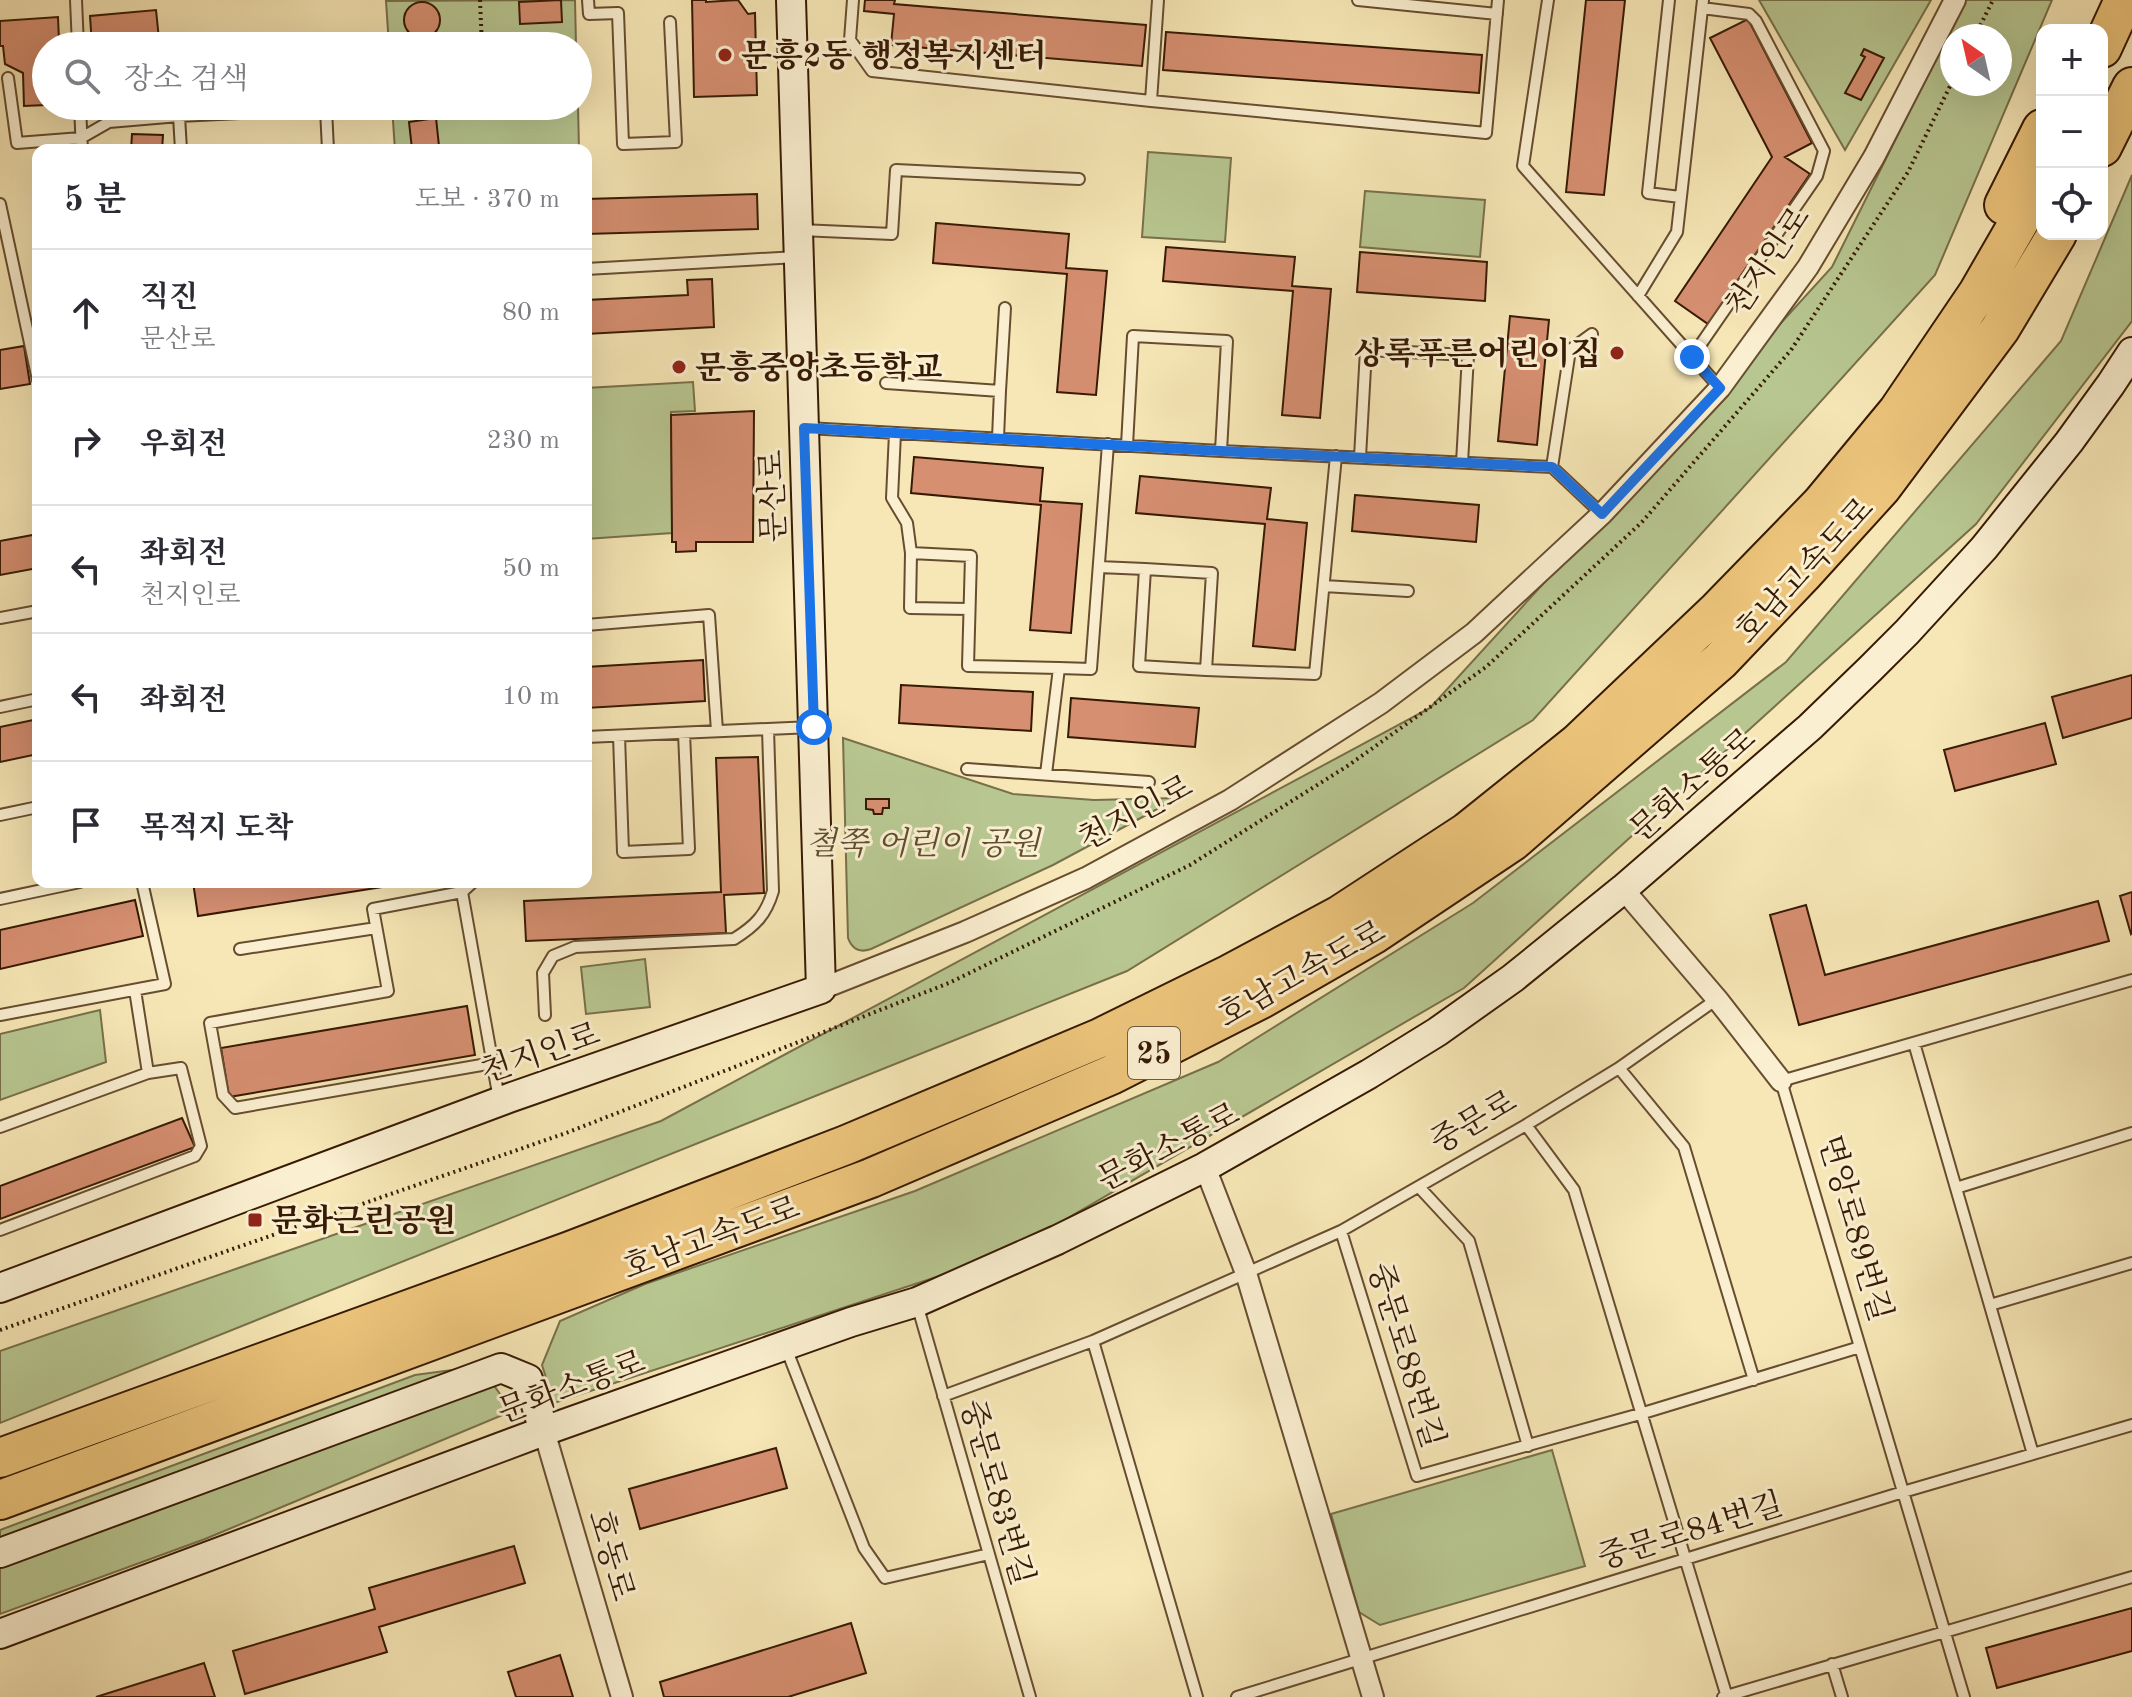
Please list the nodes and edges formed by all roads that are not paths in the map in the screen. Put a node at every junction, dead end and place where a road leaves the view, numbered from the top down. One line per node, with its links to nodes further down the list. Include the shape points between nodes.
1 (76, 0): 17 (lane)
2 (588, 0): 15 (lane, via 589,14 618,13 623,144 676,142)
3 (791, 0): 36 (street, 문산로)
4 (853, 0): 21 (lane, via 850,40 872,71)
5 (1158, 0): 21 (lane)
6 (1358, 0): 14 (lane)
7 (1498, 0): 14 (lane)
8 (1548, 0): 39 (lane, via 1523,166)
9 (1669, 0): 33 (lane, via 1648,193)
10 (1955, 0): 46 (street, 천지인로, via 1830,231)
11 (2100, 0): 16 (highway)
12 (2124, 0): 18 (highway)
13 (1703, 4): 33 (lane); 44 (lane, via 1749,14 1756,21 1824,151 1817,176)
14 (1497, 14): 21 (lane, via 1486,133)
15 (670, 22)
16 (2090, 24)
17 (77, 32)
18 (2108, 35)
19 (8, 78): 28 (lane, via 17,143)
20 (2132, 87): 26 (highway)
21 (1151, 101)
22 (81, 120): 28 (lane)
23 (132, 120): 28 (lane, via 109,122)
24 (179, 120): 29 (lane)
25 (327, 120): 30 (lane)
26 (2108, 135)
27 (2036, 141): 38 (highway, via 1983,248)
28 (82, 144)
29 (181, 144)
30 (328, 144)
31 (1079, 179): 36 (lane, via 896,170 892,234)
32 (2036, 192): 38 (highway, 호남고속도로 / 25)
33 (1680, 197): 39 (lane, via 1677,232)
34 (0, 204): 42 (lane)
35 (2053, 240): 128 (highway, 호남고속도로 / 25, via 2000,329 1882,487 1720,661 1513,841 1374,934 1111,1075 871,1178)
36 (798, 243): 37 (lane); 48 (street, 문산로)
37 (592, 268)
38 (1978, 293): 126 (highway, 호남고속도로 / 25, via 1898,411 1821,504 1718,610 1566,753 1467,832 1340,915 1100,1038 846,1145)
39 (1638, 296): 44 (lane)
40 (1005, 308): 47 (lane)
41 (1592, 334): 57 (lane, via 1570,350)
42 (32, 352)
43 (2132, 352): 86 (street, 문화소통로, via 1984,548 1907,632 1810,727)
44 (1692, 357): 46 (lane)
45 (886, 383): 47 (lane)
46 (1720, 388): 58 (street, 천지인로)
47 (1000, 391): 50 (lane)
48 (804, 428): 49 (lane); 72 (street, 문산로)
49 (895, 433): 50 (lane); 59 (lane, via 892,498 907,523)
50 (998, 438): 51 (lane)
51 (1108, 444): 52 (lane); 60 (lane)
52 (1127, 445): 53 (lane); 53 (lane, via 1133,336 1227,341)
53 (1221, 451): 54 (lane)
54 (1336, 456): 55 (lane); 62 (lane)
55 (1360, 457): 56 (lane); 56 (lane, via 1366,350 1468,355)
56 (1462, 463): 57 (lane)
57 (1552, 467): 58 (lane)
58 (1602, 514): 92 (street, 천지인로, via 1474,633 1381,703 1230,800 1086,878)
59 (911, 553): 64 (lane, via 971,556); 64 (lane, via 910,608)
60 (1099, 567): 61 (lane); 68 (lane, via 1091,669)
61 (1145, 569): 69 (lane, via 1139,666); 69 (lane, via 1212,573)
62 (1324, 586): 63 (lane); 69 (lane, via 1315,674)
63 (1408, 591)
64 (969, 609): 68 (lane, via 968,666)
65 (32, 612): 66 (lane)
66 (0, 618)
67 (592, 625): 74 (lane, via 709,615)
68 (1059, 668): 79 (lane)
69 (1206, 670)
70 (32, 700): 71 (lane)
71 (0, 707)
72 (814, 727): 73 (lane); 92 (street, 문산로)
73 (768, 729): 74 (lane); 96 (lane, via 773,891 752,927 734,939 575,947 553,956 543,973)
74 (717, 731): 75 (lane)
75 (684, 733): 76 (lane); 76 (lane, via 689,849 676,850 623,852)
76 (619, 736): 77 (lane)
77 (592, 737)
78 (967, 769): 79 (lane)
79 (1046, 774): 80 (lane)
80 (1149, 782)
81 (32, 808): 82 (lane)
82 (0, 815)
83 (52, 888): 88 (lane)
84 (143, 888): 93 (lane, via 165,984)
85 (466, 888): 87 (lane)
86 (1623, 889): 94 (street, 면앙로89번길); 106 (street, 문화소통로, via 1437,1032)
87 (462, 892): 89 (lane, via 373,909); 98 (lane)
88 (0, 899)
89 (376, 928): 90 (lane); 98 (lane, via 388,991 210,1023 223,1095 235,1108)
90 (240, 949)
91 (2132, 980): 97 (lane)
92 (821, 989): 102 (street, 천지인로)
93 (135, 990): 95 (lane); 100 (lane)
94 (1717, 999): 99 (lane, 중문로); 101 (street, 면앙로89번길)
95 (0, 1015)
96 (545, 1015)
97 (1914, 1043): 101 (lane); 108 (lane)
98 (493, 1063): 102 (lane)
99 (1619, 1068): 103 (lane, 중문로); 119 (lane, via 1684,1147)
100 (148, 1073): 104 (lane); 109 (lane, via 181,1068 201,1146 195,1156)
101 (1781, 1081): 118 (lane, 면앙로89번길)
102 (499, 1101): 113 (street, 천지인로)
103 (1526, 1125): 107 (lane, 중문로); 121 (lane, via 1574,1190)
104 (0, 1127)
105 (2132, 1133): 108 (lane)
106 (1205, 1167): 112 (street); 114 (street, 문화소통로)
107 (1419, 1187): 110 (lane, 중문로); 124 (lane, via 1469,1241)
108 (1956, 1188): 115 (lane)
109 (0, 1230)
110 (1341, 1231): 112 (lane, 중문로); 124 (lane, 중문로88번길, via 1417,1476)
111 (2132, 1263): 115 (lane)
112 (1246, 1273): 116 (lane, 중문로); 135 (street)
113 (0, 1288)
114 (917, 1302): 117 (street, 문화소통로); 120 (lane, 중문로83번길)
115 (1990, 1305): 125 (lane)
116 (1093, 1341): 120 (lane, 중문로); 139 (lane)
117 (785, 1347): 123 (street, 문화소통로); 130 (lane, via 864,1548 885,1578)
118 (1860, 1347): 119 (lane, 중문로88번길); 127 (lane, 면앙로89번길)
119 (1754, 1380): 121 (lane, 중문로88번길)
120 (943, 1396): 130 (lane, 중문로83번길)
121 (1640, 1414): 124 (lane, 중문로88번길); 131 (lane)
122 (2132, 1425): 125 (lane, 중문로84번길)
123 (544, 1431): 129 (street, via 528,1379 501,1368); 134 (street, 문화소통로); 137 (street, 호동로)
124 (1528, 1446)
125 (2033, 1454): 127 (lane, 중문로84번길)
126 (0, 1458)
127 (1903, 1492): 131 (lane, 중문로84번길); 133 (lane, 면앙로89번길)
128 (0, 1500)
129 (0, 1553)
130 (989, 1554): 138 (lane, 중문로83번길)
131 (1684, 1559): 135 (lane, 중문로84번길); 142 (lane)
132 (2132, 1577): 133 (lane)
133 (1944, 1631): 136 (lane); 144 (lane, 면앙로89번길)
134 (0, 1634)
135 (1362, 1657): 140 (lane); 141 (street)
136 (1832, 1664): 142 (lane); 143 (lane)
137 (622, 1697)
138 (1030, 1697)
139 (1197, 1697)
140 (1237, 1697)
141 (1373, 1697)
142 (1725, 1697)
143 (1842, 1697)
144 (1964, 1697)

